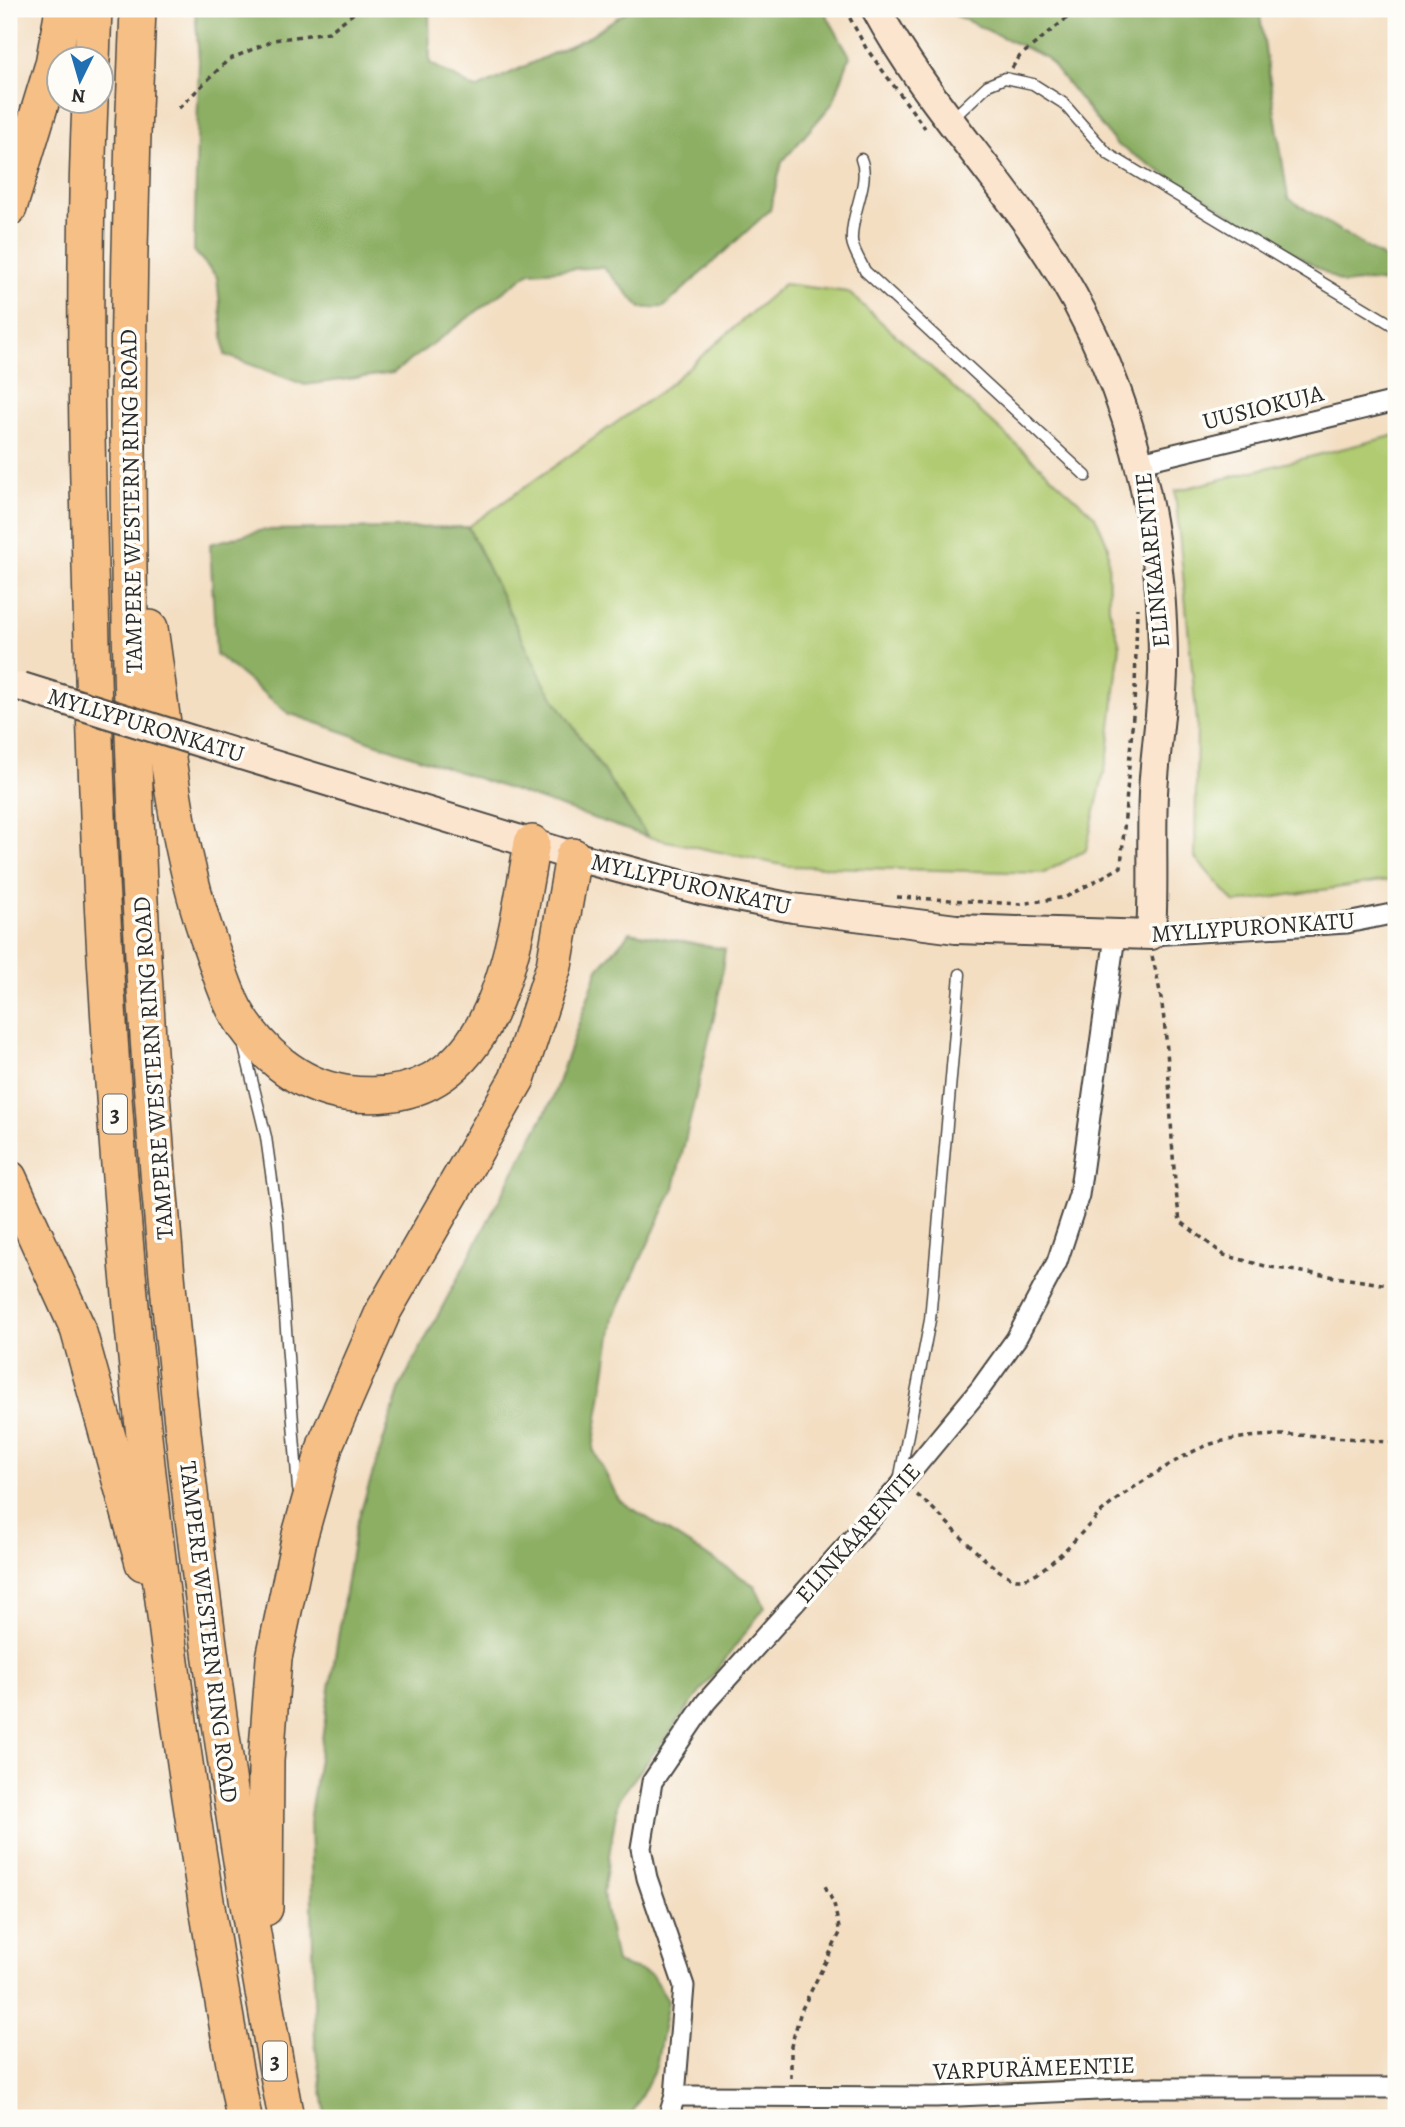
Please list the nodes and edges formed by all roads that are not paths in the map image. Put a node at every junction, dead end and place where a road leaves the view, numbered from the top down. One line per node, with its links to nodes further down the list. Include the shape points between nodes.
1 (63, 9): 9 (highway, via 53,64)
2 (94, 9): 5 (highway)
3 (138, 9): 14 (highway, TAMPERE WESTERN RING ROAD / 3)
4 (876, 9): 7 (street, ELINKAARENTIE, via 904,59)
5 (93, 46)
6 (89, 116): 26 (highway, TAMPERE WESTERN RING ROAD / 3, via 88,474 107,1008 128,1285)
7 (949, 121): 10 (lane, via 988,85 1004,78 1033,84 1063,103 1108,154); 12 (street, ELINKAARENTIE, via 1005,191 1059,271 1108,367)
8 (862, 159): 13 (lane, via 865,169 852,243 865,271)
9 (9, 208)
10 (1396, 327)
11 (1396, 401): 12 (street, UUSIOKUJA)
12 (1141, 462): 19 (street, ELINKAARENTIE, via 1162,610)
13 (1086, 476)
14 (127, 478): 22 (highway, via 183,851 197,908); 27 (highway, TAMPERE WESTERN RING ROAD / 3, via 144,951 167,1283 198,1566)
15 (15, 684): 16 (street, MYLLYPURONKATU, bridge)
16 (532, 843): 17 (street, MYLLYPURONKATU); 22 (highway, via 510,964 496,1004 461,1058 436,1077 409,1090 383,1095 329,1090 302,1081 261,1046)
17 (573, 856): 20 (street, MYLLYPURONKATU, via 701,890 793,908 956,929); 25 (highway, via 554,966 517,1079 384,1310 326,1443)
18 (1396, 913): 19 (street, MYLLYPURONKATU, via 1347,923)
19 (1151, 935): 20 (street, MYLLYPURONKATU)
20 (1115, 936): 24 (street, ELINKAARENTIE, via 1079,1195 1057,1262 1016,1339 981,1389)
21 (960, 974): 24 (lane, via 930,1320)
22 (236, 1011): 25 (lane, via 266,1137 278,1223)
23 (9, 1178): 26 (highway, via 78,1329)
24 (900, 1486): 29 (street, ELINKAARENTIE, via 706,1702 652,1782 641,1848 684,1986)
25 (300, 1535): 27 (highway, via 274,1658 266,1761)
26 (168, 1647): 30 (highway, TAMPERE WESTERN RING ROAD / 3)
27 (264, 2003): 31 (highway, TAMPERE WESTERN RING ROAD / 3)
28 (1396, 2088): 29 (street, VARPURÄMEENTIE, via 1144,2088 936,2097)
29 (675, 2096): 32 (street, ELINKAARENTIE)
30 (244, 2118)
31 (286, 2118)
32 (668, 2118)

